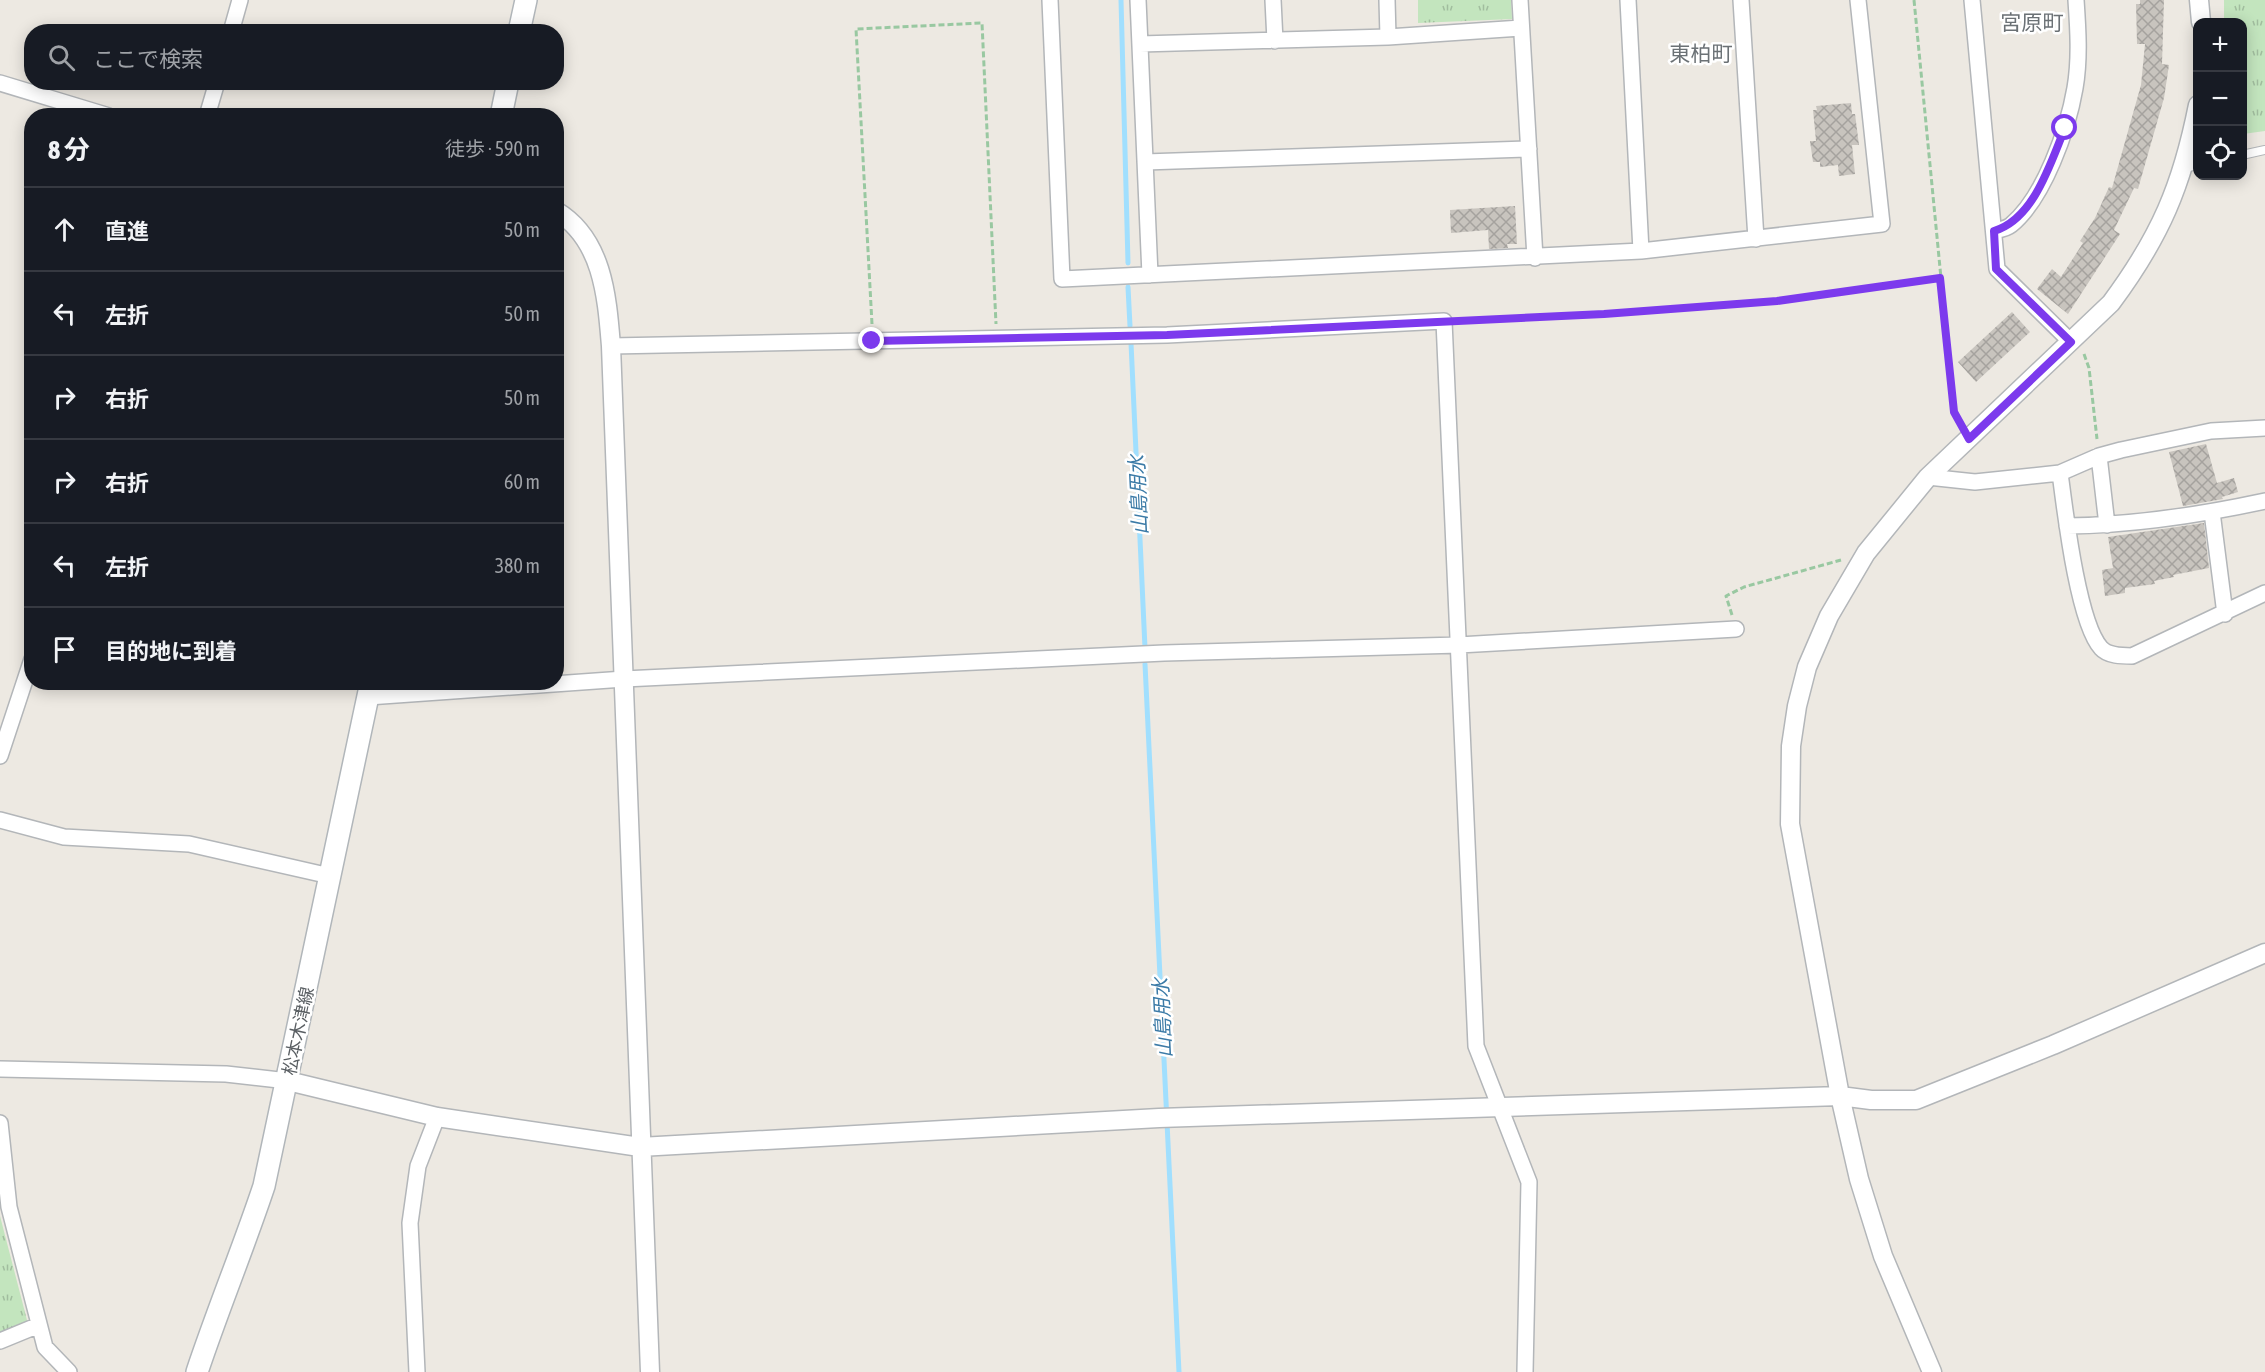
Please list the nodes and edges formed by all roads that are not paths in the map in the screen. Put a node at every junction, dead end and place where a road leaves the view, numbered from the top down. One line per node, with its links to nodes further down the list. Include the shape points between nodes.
1 (240, 0): 15 (street)
2 (526, 0): 16 (main road)
3 (1050, 0): 38 (street, via 1062,279)
4 (1138, 0): 20 (street)
5 (1273, 0): 19 (street)
6 (1388, 0): 18 (street)
7 (1520, 0): 17 (street)
8 (1628, 0): 36 (street)
9 (1741, 0): 35 (street)
10 (1858, 0): 35 (street, via 1882,224)
11 (1972, 0): 34 (street)
12 (2076, 0): 34 (street, via 2076,87 2065,128 2031,199 2009,227)
13 (2199, 0): 14 (street)
14 (2201, 18)
15 (233, 24)
16 (521, 24)
17 (1521, 28): 18 (street); 28 (street)
18 (1388, 37): 19 (street)
19 (1275, 41): 20 (street)
20 (1140, 44): 31 (street)
21 (0, 83): 24 (street)
22 (215, 90): 25 (street)
23 (506, 90): 26 (main road)
24 (83, 108)
25 (209, 108)
26 (503, 108)
27 (2195, 126): 32 (street)
28 (1529, 149): 31 (street); 37 (street)
29 (2265, 150): 30 (lane)
30 (2247, 154)
31 (1145, 162): 38 (street)
32 (2190, 166): 39 (street, via 2133,273 2111,303)
33 (564, 216): 40 (street, via 591,249 606,289)
34 (1994, 231): 39 (street, via 1996,269)
35 (1756, 239): 36 (street)
36 (1641, 251): 37 (street)
37 (1535, 258): 38 (street)
38 (1150, 275)
39 (2071, 342): 44 (street)
40 (610, 346): 52 (street, via 1167,335 1444,321); 53 (street)
41 (2265, 428): 42 (street, via 2211,431)
42 (2099, 456): 43 (street); 47 (street)
43 (2060, 473): 44 (street, via 1975,482); 48 (street)
44 (1928, 477): 63 (street, via 1866,553 1829,616 1807,667 1797,706 1790,766 1790,824)
45 (2265, 501): 46 (street)
46 (2212, 512): 47 (street); 50 (street)
47 (2107, 525): 48 (street)
48 (2067, 526): 50 (street, via 2087,625 2102,650 2132,656)
49 (2265, 593): 50 (street)
50 (2225, 614)
51 (1736, 629): 52 (street)
52 (1459, 645): 53 (street, via 1164,653); 64 (street, via 1476,1046)
53 (624, 679): 54 (street); 68 (street)
54 (564, 682)
55 (24, 683): 57 (street)
56 (369, 690): 59 (main road, 松本木津線)
57 (0, 756)
58 (0, 820): 59 (street, via 64,837 189,844)
59 (330, 876): 62 (main road, 松本木津線)
60 (2265, 953): 63 (street, via 1916,1100)
61 (0, 1069): 62 (street, via 226,1074)
62 (288, 1081): 65 (street); 73 (main road, 松本木津線, via 264,1186)
63 (1840, 1096): 64 (street); 77 (street, via 1859,1179 1883,1256)
64 (1499, 1107): 68 (street, via 1167,1118); 76 (street, via 1529,1182)
65 (436, 1117): 68 (street); 74 (street, via 418,1166 410,1222)
66 (0, 1123): 67 (street)
67 (0, 1128): 69 (street)
68 (640, 1147): 75 (street)
69 (4, 1193): 70 (street)
70 (39, 1325): 71 (street); 72 (street, via 45,1347)
71 (0, 1341)
72 (69, 1372)
73 (197, 1372)
74 (417, 1372)
75 (650, 1372)
76 (1524, 1372)
77 (1932, 1372)

